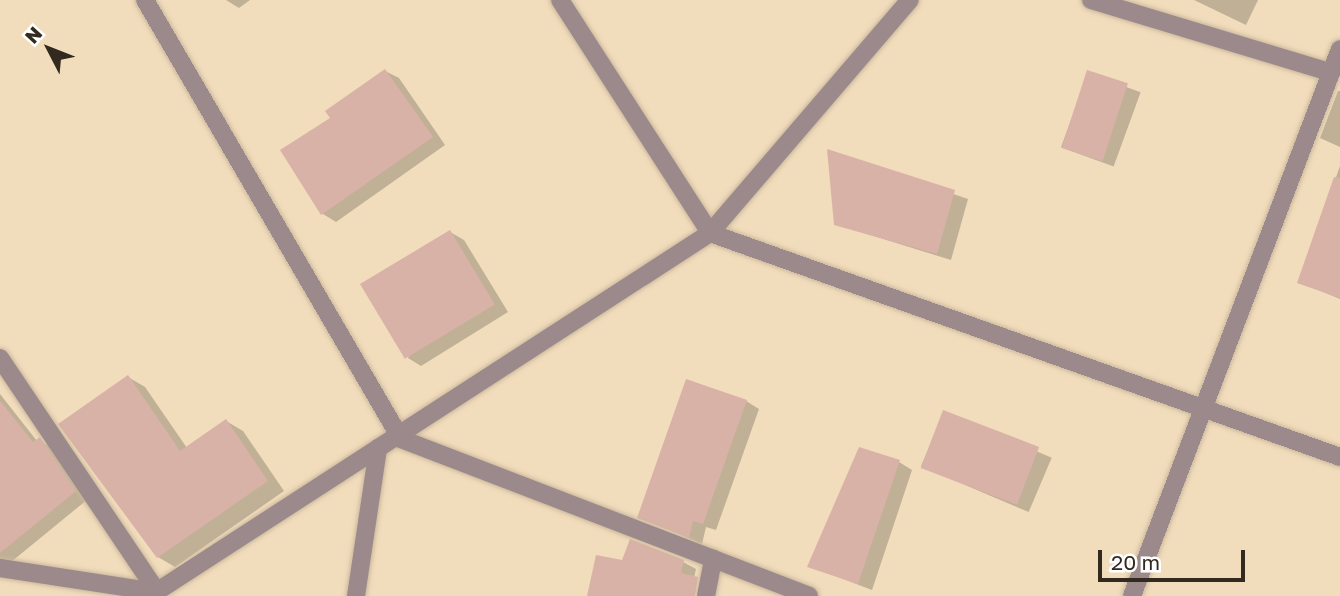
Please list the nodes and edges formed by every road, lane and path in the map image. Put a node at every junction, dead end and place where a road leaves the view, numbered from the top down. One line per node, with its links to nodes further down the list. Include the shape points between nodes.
1 (145, 0): 10 (street)
2 (560, 0): 7 (street)
3 (910, 0): 7 (street)
4 (1091, 0): 6 (street)
5 (1340, 49): 6 (street)
6 (1330, 72): 9 (street)
7 (710, 233): 9 (street); 10 (street)
8 (0, 358): 15 (street)
9 (1204, 406): 12 (street); 19 (street)
10 (401, 439): 11 (street); 13 (street)
11 (378, 448): 15 (street); 16 (street)
12 (1340, 457)
13 (713, 559): 17 (street); 18 (street)
14 (0, 568): 15 (street)
15 (153, 594)
16 (356, 596)
17 (706, 596)
18 (809, 596)
19 (1132, 596)

